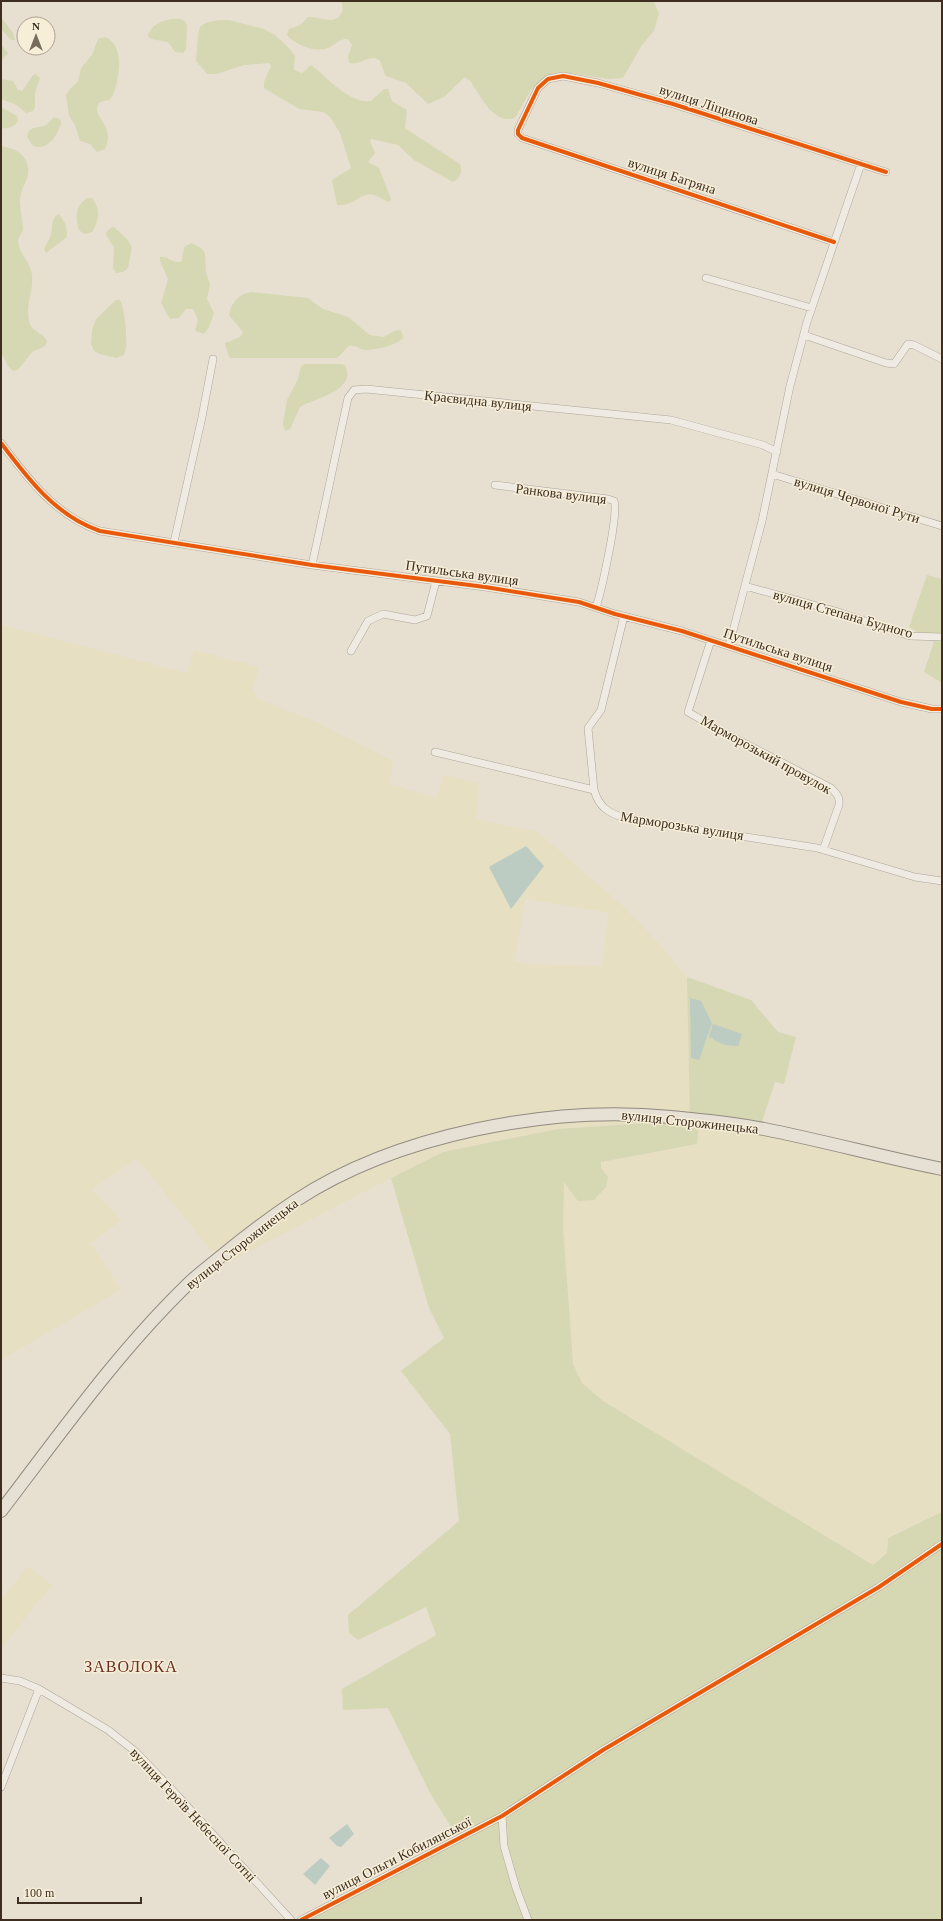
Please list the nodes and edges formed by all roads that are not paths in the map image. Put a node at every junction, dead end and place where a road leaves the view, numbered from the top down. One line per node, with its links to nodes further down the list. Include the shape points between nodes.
1 (522, 120): 2 (street, вулиця Ліщинова, via 538,88 548,79 563,76 673,104); 4 (street, вулиця Багряна, via 517,132 522,138)
2 (861, 164): 3 (street, вулиця Ліщинова); 4 (street)
3 (886, 172)
4 (834, 242): 6 (street)
5 (706, 278): 6 (street)
6 (812, 308): 7 (street)
7 (804, 335): 9 (street, via 886,363 894,364 908,344); 11 (street, via 790,386)
8 (213, 359): 15 (street)
9 (942, 359)
10 (1, 443): 15 (street, Путильська вулиця, via 42,493 70,517 100,530)
11 (777, 452): 12 (street); 16 (street, Краєвидна вулиця, via 763,445 671,420 366,389 354,390 348,398)
12 (772, 474): 14 (street, вулиця Червоної Рути); 18 (street)
13 (495, 485): 19 (street, Ранкова вулиця, via 608,499 614,502 615,515)
14 (942, 526)
15 (174, 542): 16 (street, Путильська вулиця)
16 (312, 565): 17 (street, Путильська вулиця)
17 (436, 581): 19 (street, Путильська вулиця, via 564,599); 24 (street, via 427,616 415,620 383,614 368,621)
18 (745, 586): 21 (street, вулиця Степана Будного, via 910,636); 23 (street)
19 (596, 607): 20 (street, Путильська вулиця)
20 (624, 616): 22 (street, Путильська вулиця); 27 (street, via 600,710 588,728)
21 (942, 637)
22 (711, 640): 23 (street, Путильська вулиця); 28 (street, Марморозький провулок, via 688,712 832,788 837,793 839,805)
23 (729, 646): 25 (street, Путильська вулиця, via 901,702)
24 (350, 651)
25 (942, 709)
26 (435, 752): 27 (street)
27 (594, 790): 28 (street, Марморозька вулиця, via 597,799 609,813 625,818)
28 (823, 850): 29 (street, Марморозька вулиця, via 916,877)
29 (942, 881)
30 (942, 1169): 31 (main road, вулиця Сторожинецька, via 762,1129 677,1118 597,1114 527,1120 461,1132 393,1154 348,1172 297,1200 242,1239 188,1283 129,1348)
31 (1, 1511)
32 (942, 1544): 36 (street, вулиця Ольги Кобилянської, via 879,1588 603,1750)
33 (1, 1678): 34 (street, вулиця Героїв Небесної Сотні)
34 (39, 1689): 35 (street); 37 (street, вулиця Героїв Небесної Сотні, via 108,1730 136,1752)
35 (1, 1786)
36 (502, 1816): 38 (street, вулиця Ольги Кобилянської); 39 (street, via 504,1846)
37 (291, 1920)
38 (301, 1920)
39 (528, 1920)

